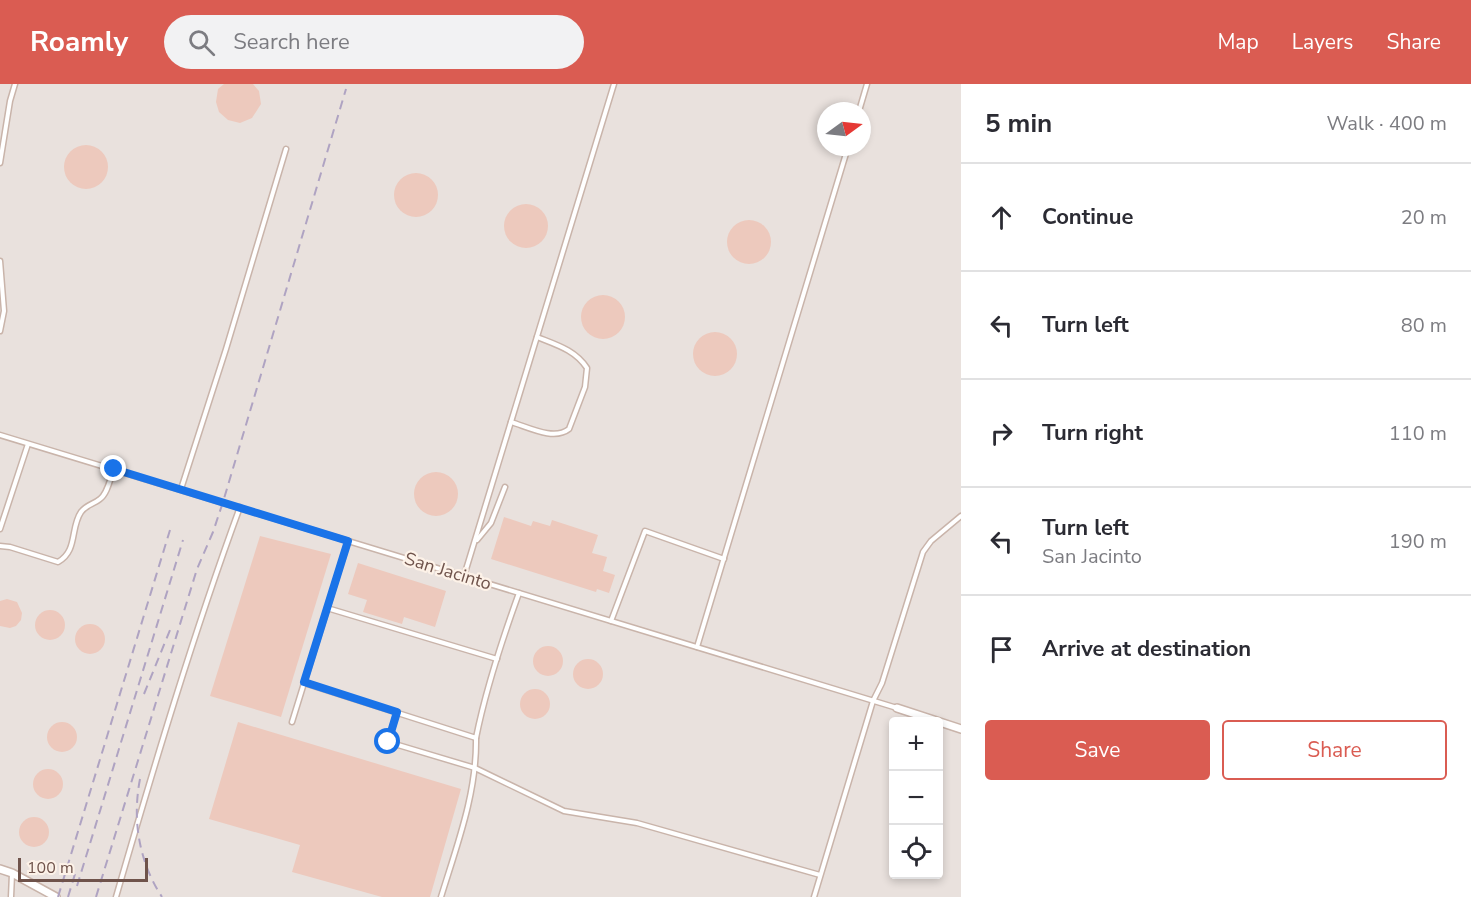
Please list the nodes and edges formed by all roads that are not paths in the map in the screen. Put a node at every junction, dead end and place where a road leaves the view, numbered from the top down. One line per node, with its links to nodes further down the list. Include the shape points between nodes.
1 (15, 84): 7 (lane)
2 (614, 84): 10 (lane)
3 (867, 84): 4 (lane)
4 (862, 102)
5 (286, 149): 16 (lane)
6 (845, 156): 23 (lane)
7 (0, 163)
8 (0, 261): 9 (lane, via 4,311)
9 (0, 331)
10 (537, 337): 11 (lane); 11 (lane, via 577,355 587,368 585,387 569,429 563,434)
11 (512, 422): 21 (lane)
12 (0, 435): 13 (lane, San Jacinto)
13 (28, 444): 14 (lane, San Jacinto); 19 (lane)
14 (114, 469): 16 (lane, San Jacinto); 22 (lane, via 104,495 79,515 71,548 61,560)
15 (506, 487): 21 (lane, via 491,523)
16 (181, 489): 17 (lane, San Jacinto)
17 (240, 507): 20 (lane, San Jacinto); 43 (lane, via 213,580)
18 (961, 516): 31 (lane, via 923,552)
19 (0, 529)
20 (348, 541): 24 (lane, San Jacinto); 26 (lane)
21 (475, 543): 24 (lane)
22 (0, 546)
23 (724, 559): 27 (lane, via 645,531); 28 (lane)
24 (464, 576): 25 (lane, San Jacinto)
25 (519, 593): 27 (lane, San Jacinto); 29 (lane)
26 (327, 608): 29 (lane); 30 (lane)
27 (611, 621): 28 (lane, San Jacinto)
28 (697, 647): 31 (lane, San Jacinto)
29 (497, 659): 36 (lane)
30 (304, 682): 33 (lane); 34 (lane)
31 (873, 701): 32 (lane, San Jacinto); 40 (lane)
32 (897, 708): 35 (street)
33 (397, 712): 36 (lane); 37 (lane, via 388,742)
34 (292, 722)
35 (961, 729)
36 (476, 738): 37 (lane)
37 (476, 768): 40 (lane, via 564,811 638,823); 44 (lane, via 469,806)
38 (0, 869): 39 (street)
39 (12, 873): 41 (lane); 42 (street)
40 (820, 875): 45 (lane)
41 (11, 897)
42 (56, 897)
43 (116, 897)
44 (441, 897)
45 (814, 897)

